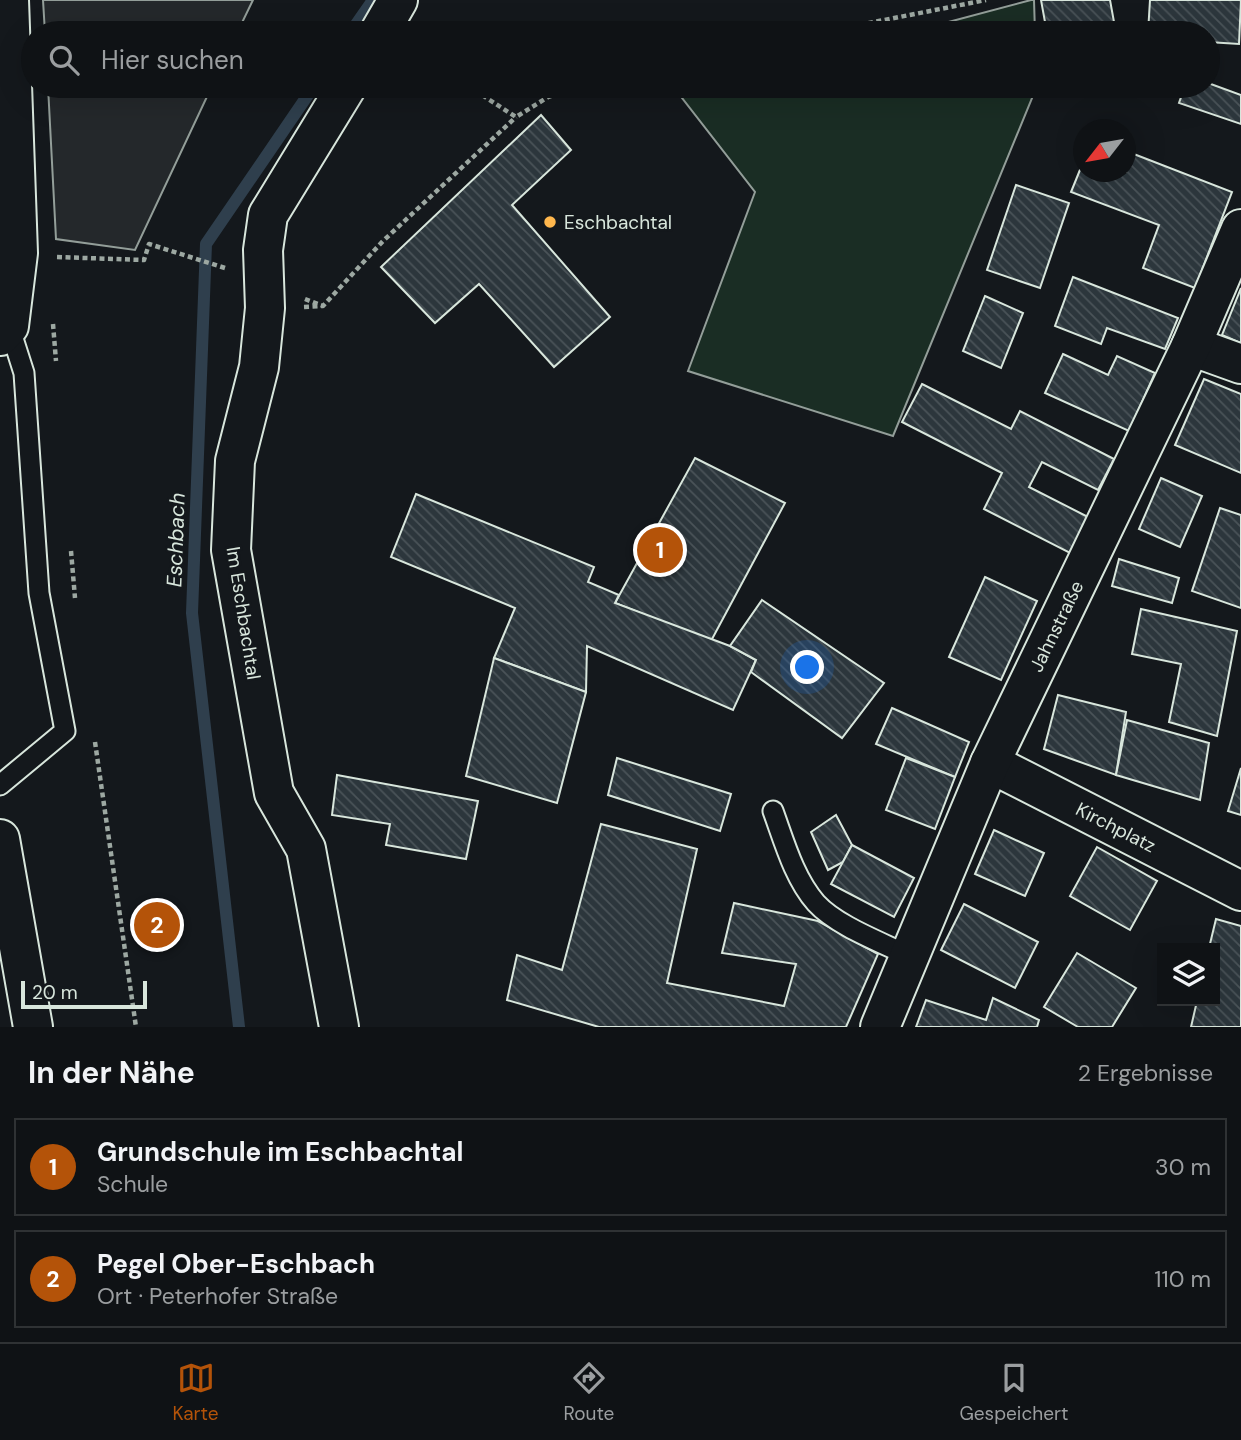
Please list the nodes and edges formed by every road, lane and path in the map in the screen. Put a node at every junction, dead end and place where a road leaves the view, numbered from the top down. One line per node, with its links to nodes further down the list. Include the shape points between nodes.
1 (9, 0): 15 (street, via 18,253)
2 (398, 0): 4 (street)
3 (986, 0): 5 (path)
4 (386, 21)
5 (879, 21)
6 (340, 98): 13 (street, Im Eschbachtal, via 268,215 263,250)
7 (487, 98): 9 (path)
8 (546, 98): 9 (path)
9 (516, 117): 13 (path, via 383,241 323,306)
10 (1241, 229): 16 (street, Jahnstraße)
11 (48, 257): 12 (path, via 144,260 149,244)
12 (226, 268)
13 (265, 308): 30 (street, Im Eschbachtal, via 259,368 235,461 231,550 274,793 306,849)
14 (52, 312): 18 (path)
15 (4, 331): 23 (lane, via 24,373 39,593 65,731)
16 (1191, 345): 17 (street); 22 (street, Jahnstraße)
17 (1241, 364)
18 (56, 367)
19 (70, 543): 20 (path)
20 (76, 611)
21 (93, 732): 29 (path)
22 (990, 762): 26 (street, Kirchplatz); 27 (street, Jahnstraße)
23 (0, 785)
24 (773, 811): 27 (lane, via 789,854 816,903 832,917)
25 (0, 839): 28 (street)
26 (1241, 891)
27 (909, 956): 31 (street, Jahnstraße)
28 (33, 1027)
29 (136, 1027)
30 (339, 1027)
31 (880, 1027)

